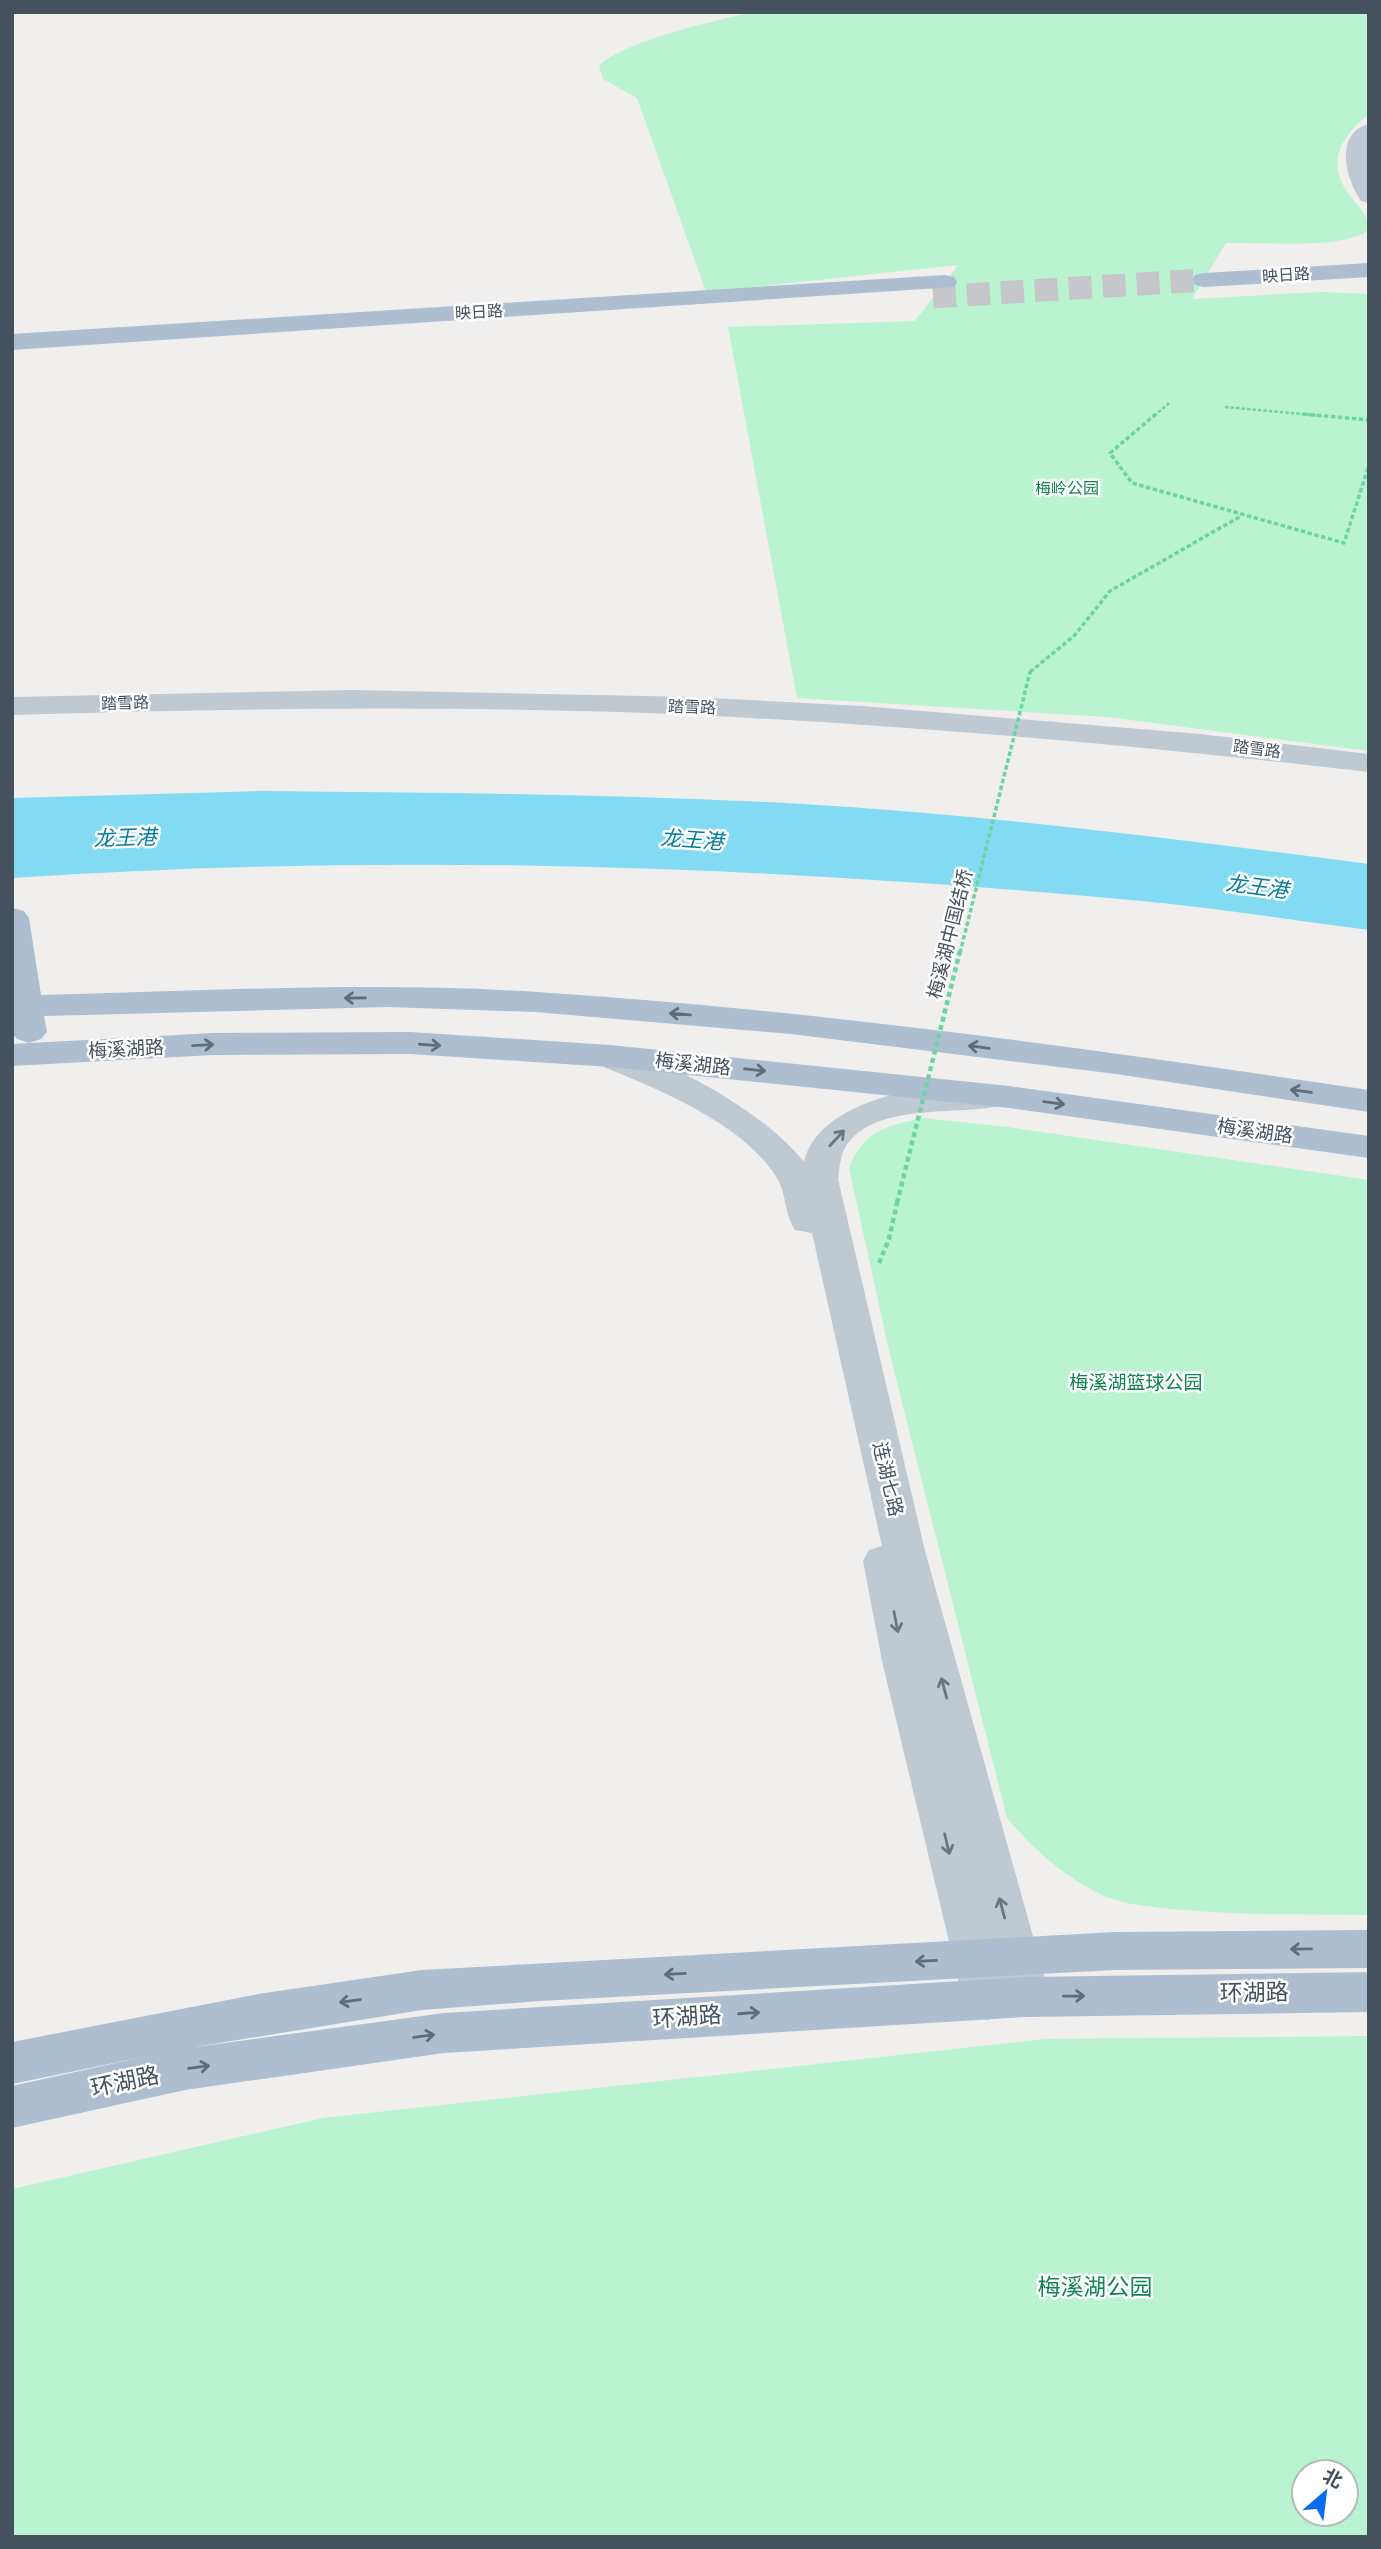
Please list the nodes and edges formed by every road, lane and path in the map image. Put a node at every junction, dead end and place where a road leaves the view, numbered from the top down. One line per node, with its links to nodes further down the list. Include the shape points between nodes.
1 (1369, 131): 2 (street, via 1355,155 1359,183)
2 (1369, 196)
3 (1369, 254): 4 (main road, 映日路, via 1209,272)
4 (1369, 270)
5 (12, 342): 6 (main road, 映日路, via 939,290)
6 (12, 358)
7 (1169, 404): 11 (path, via 1110,453 1132,482)
8 (1225, 407): 9 (path)
9 (1369, 419)
10 (1369, 464): 11 (path, via 1344,542)
11 (1241, 516): 23 (path, 梅溪湖中国结桥, bridge, via 1110,591 1073,637 1030,672)
12 (12, 706): 14 (street, 踏雪路, via 397,699 706,707 1142,737)
13 (12, 715): 15 (street, 踏雪路, via 395,708 704,716 1141,745)
14 (1369, 763)
15 (1369, 772)
16 (12, 918): 17 (main road)
17 (19, 1005): 18 (main road); 21 (main road, one-way to 17, via 1116,1063 805,1026 535,1002 388,997)
18 (22, 1055): 19 (main road, 梅溪湖路, one-way to 19, via 213,1044 410,1043)
19 (610, 1056): 20 (main road, 梅溪湖路, one-way to 20); 25 (street, 连湖七路, one-way to 25, via 729,1116 775,1151 799,1184 904,1661)
20 (1009, 1097): 22 (main road, 梅溪湖路, one-way to 22); 25 (street, 连湖七路, one-way to 20, via 819,1179 820,1161 831,1143 867,1114 923,1101)
21 (1369, 1101)
22 (1369, 1147)
23 (897, 1203)
24 (1369, 1949): 25 (main road, 环湖路, one-way to 25, via 1115,1951)
25 (1001, 1978): 26 (main road, 环湖路, one-way to 26); 27 (main road, 环湖路, one-way to 27, via 540,1981 422,1990 258,2014); 28 (main road, 环湖路, one-way to 25, via 185,2069 444,2033)
26 (1369, 1992)
27 (12, 2063)
28 (12, 2107)

